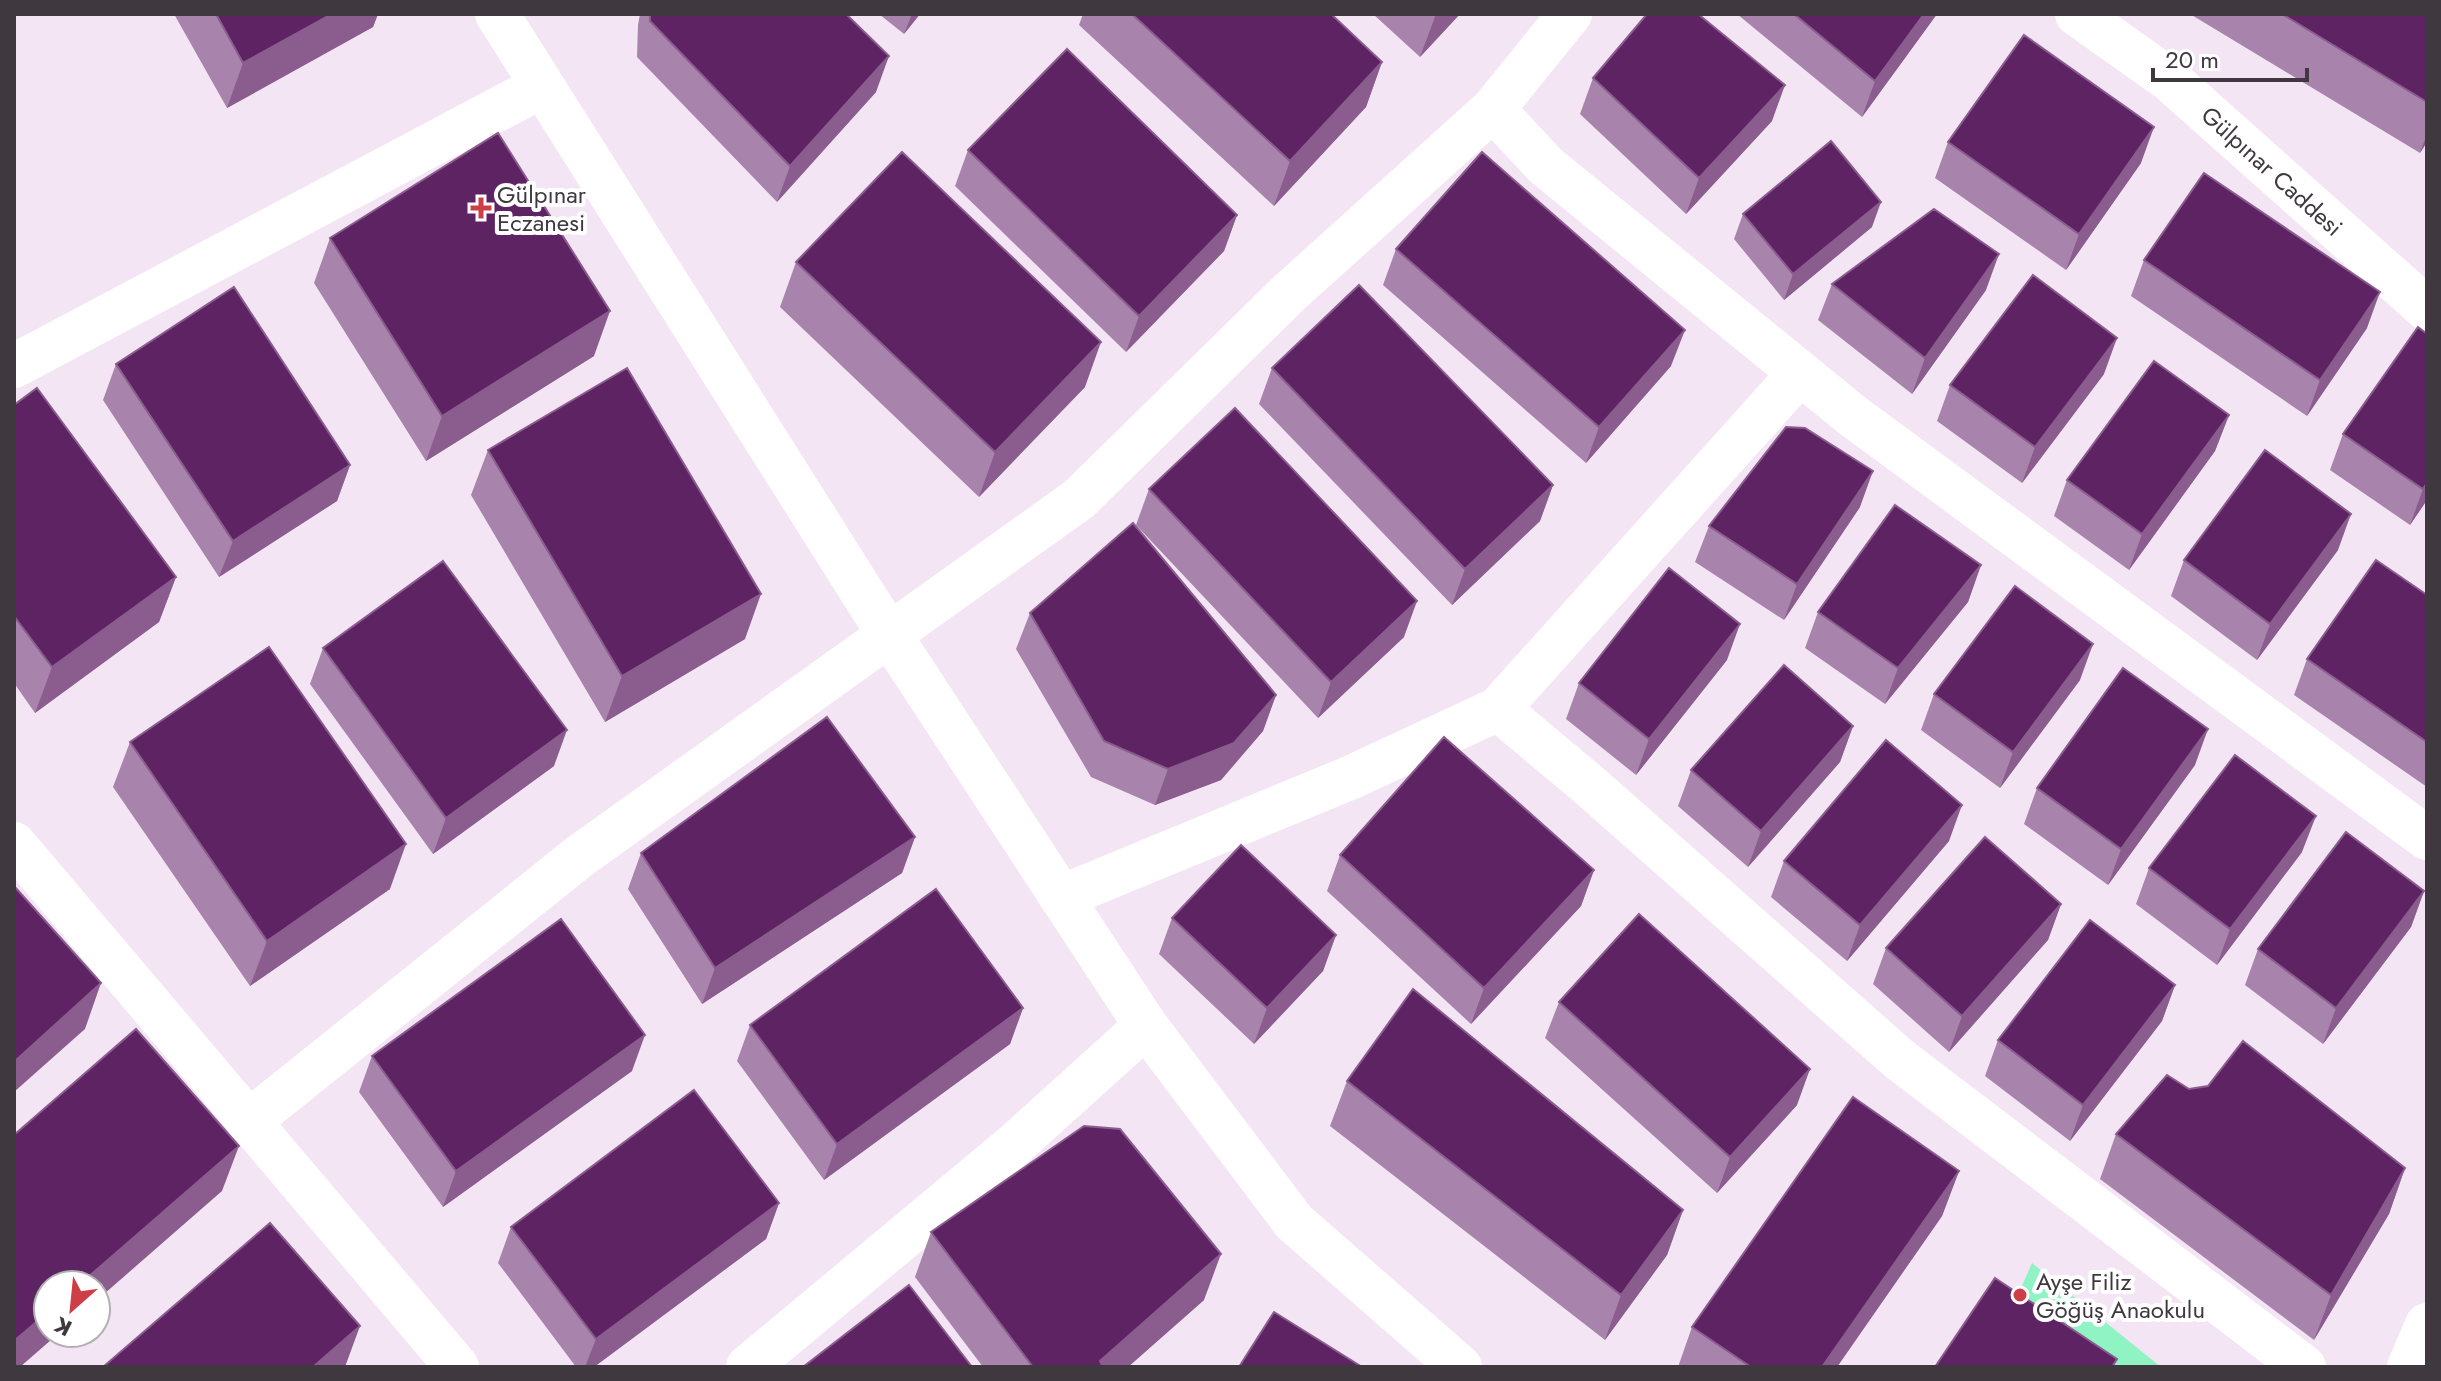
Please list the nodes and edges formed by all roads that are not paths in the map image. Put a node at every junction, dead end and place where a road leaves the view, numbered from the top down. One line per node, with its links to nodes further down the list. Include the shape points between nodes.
1 (1570, 14): 5 (street)
2 (2077, 14): 6 (street, Gülpınar Caddesi, via 2170,80)
3 (507, 19): 4 (street)
4 (542, 86): 7 (street); 9 (street)
5 (1493, 109): 8 (street, via 1545,165); 9 (street, via 1289,293 1079,499)
6 (2426, 306)
7 (14, 366)
8 (1800, 373): 10 (street); 11 (street)
9 (891, 636): 13 (street); 15 (street, via 580,856)
10 (1498, 709): 13 (street, via 1352,777); 20 (street, via 1899,1059)
11 (2427, 838)
12 (14, 844): 15 (street)
13 (1061, 897): 14 (street)
14 (1146, 1026): 18 (street, via 1012,1147); 19 (street, via 1294,1222)
15 (248, 1122): 17 (street)
16 (2427, 1325): 21 (street)
17 (457, 1367)
18 (748, 1367)
19 (1460, 1367)
20 (2304, 1367)
21 (2409, 1367)

